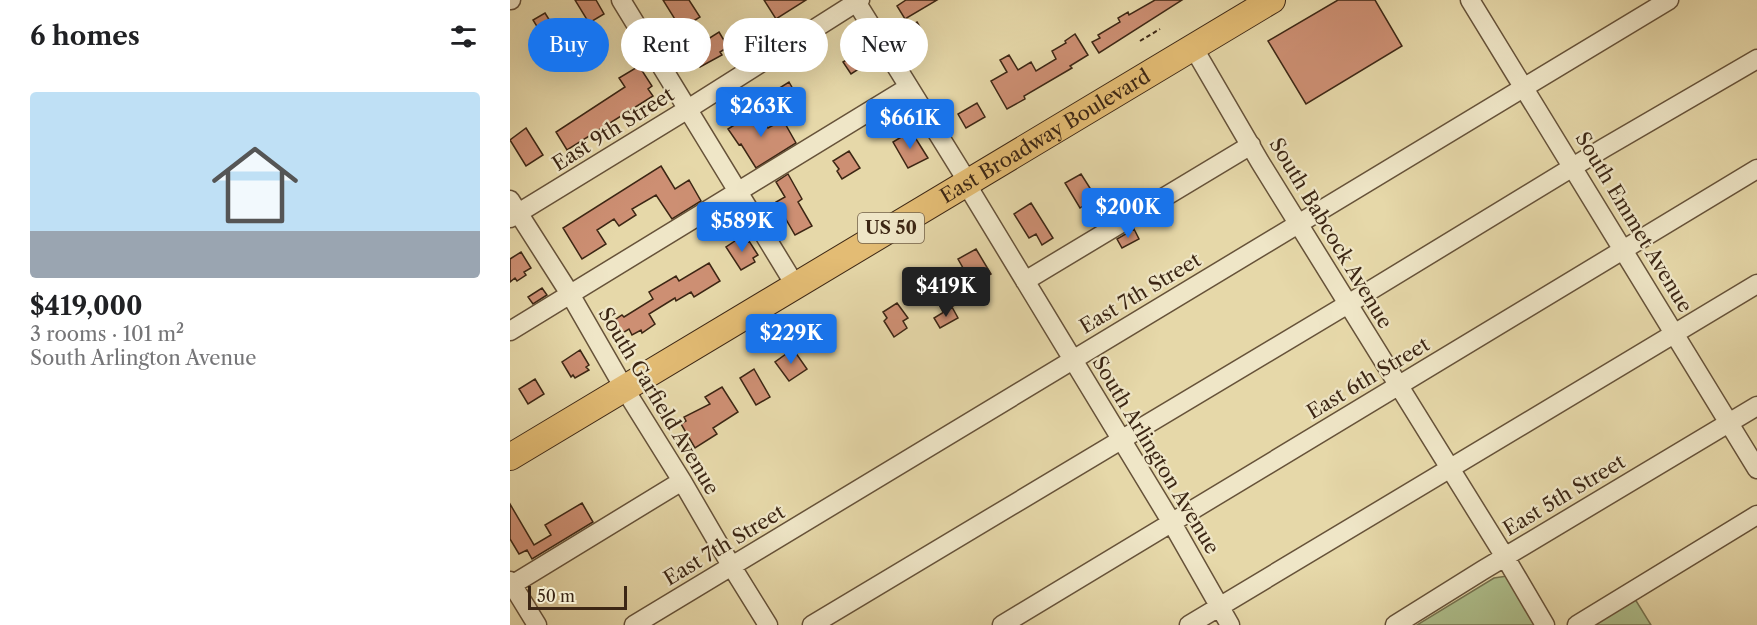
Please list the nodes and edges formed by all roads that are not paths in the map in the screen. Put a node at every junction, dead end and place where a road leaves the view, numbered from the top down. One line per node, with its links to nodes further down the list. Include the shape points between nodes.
1 (621, 0): 10 (street)
2 (1272, 0): 6 (highway, East Broadway Boulevard / US 50)
3 (1669, 0): 9 (street, East 7th Street)
4 (857, 1): 8 (street, South Arlington Avenue); 10 (street, East 9th Street)
5 (1477, 2): 9 (street, South Emmet Avenue)
6 (1193, 47): 11 (street, South Babcock Avenue); 14 (highway, East Broadway Boulevard / US 50)
7 (1757, 59): 12 (street)
8 (909, 87): 14 (street, South Arlington Avenue); 15 (street)
9 (1525, 87): 12 (street, South Emmet Avenue); 17 (street, East 7th Street)
10 (688, 109): 15 (street); 16 (street, East 9th Street)
11 (1251, 145): 17 (street, South Babcock Avenue); 19 (street)
12 (1573, 167): 18 (street, South Emmet Avenue); 23 (street)
13 (1757, 169): 18 (street, East 6th Street)
14 (968, 183): 19 (street, South Arlington Avenue); 21 (highway, East Broadway Boulevard / US 50)
15 (738, 192): 21 (street); 22 (street)
16 (513, 210): 22 (street, South Garfield Avenue)
17 (1299, 224): 23 (street, South Babcock Avenue); 26 (street, East 7th Street)
18 (1624, 249): 25 (street, South Emmet Avenue); 27 (street, East 6th Street)
19 (1025, 281): 26 (street, South Arlington Avenue)
20 (1757, 284): 25 (street)
21 (795, 285): 28 (highway, East Broadway Boulevard / US 50)
22 (570, 294): 24 (street); 28 (street, South Garfield Avenue)
23 (1348, 304): 27 (street, South Babcock Avenue); 31 (street)
24 (510, 331)
25 (1675, 333): 30 (street, South Emmet Avenue); 33 (street)
26 (1073, 360): 31 (street, South Arlington Avenue); 39 (street, East 7th Street)
27 (1398, 386): 33 (street, South Babcock Avenue); 37 (street, East 6th Street)
28 (624, 388): 32 (highway, East Broadway Boulevard / US 50); 35 (street, South Garfield Avenue)
29 (1757, 406): 30 (street, East 5th Street)
30 (1729, 423): 34 (street, South Emmet Avenue); 38 (street, East 5th Street)
31 (1121, 440): 37 (street, South Arlington Avenue); 45 (street)
32 (510, 457)
33 (1449, 468): 38 (street, South Babcock Avenue); 41 (street)
34 (1757, 469)
35 (682, 481): 39 (street, South Garfield Avenue); 40 (street)
36 (1757, 515): 51 (street)
37 (1172, 523): 41 (street, South Arlington Avenue); 46 (street, East 6th Street)
38 (1505, 557): 49 (street, East 5th Street); 50 (street, South Babcock Avenue)
39 (732, 567): 43 (street, East 7th Street); 44 (street, South Garfield Avenue)
40 (511, 584): 42 (street)
41 (1219, 607): 47 (street); 48 (street, South Arlington Avenue)
42 (537, 625)
43 (634, 625)
44 (768, 625)
45 (812, 625)
46 (1002, 625)
47 (1189, 625)
48 (1230, 625)
49 (1395, 625)
50 (1545, 625)
51 (1577, 625)

